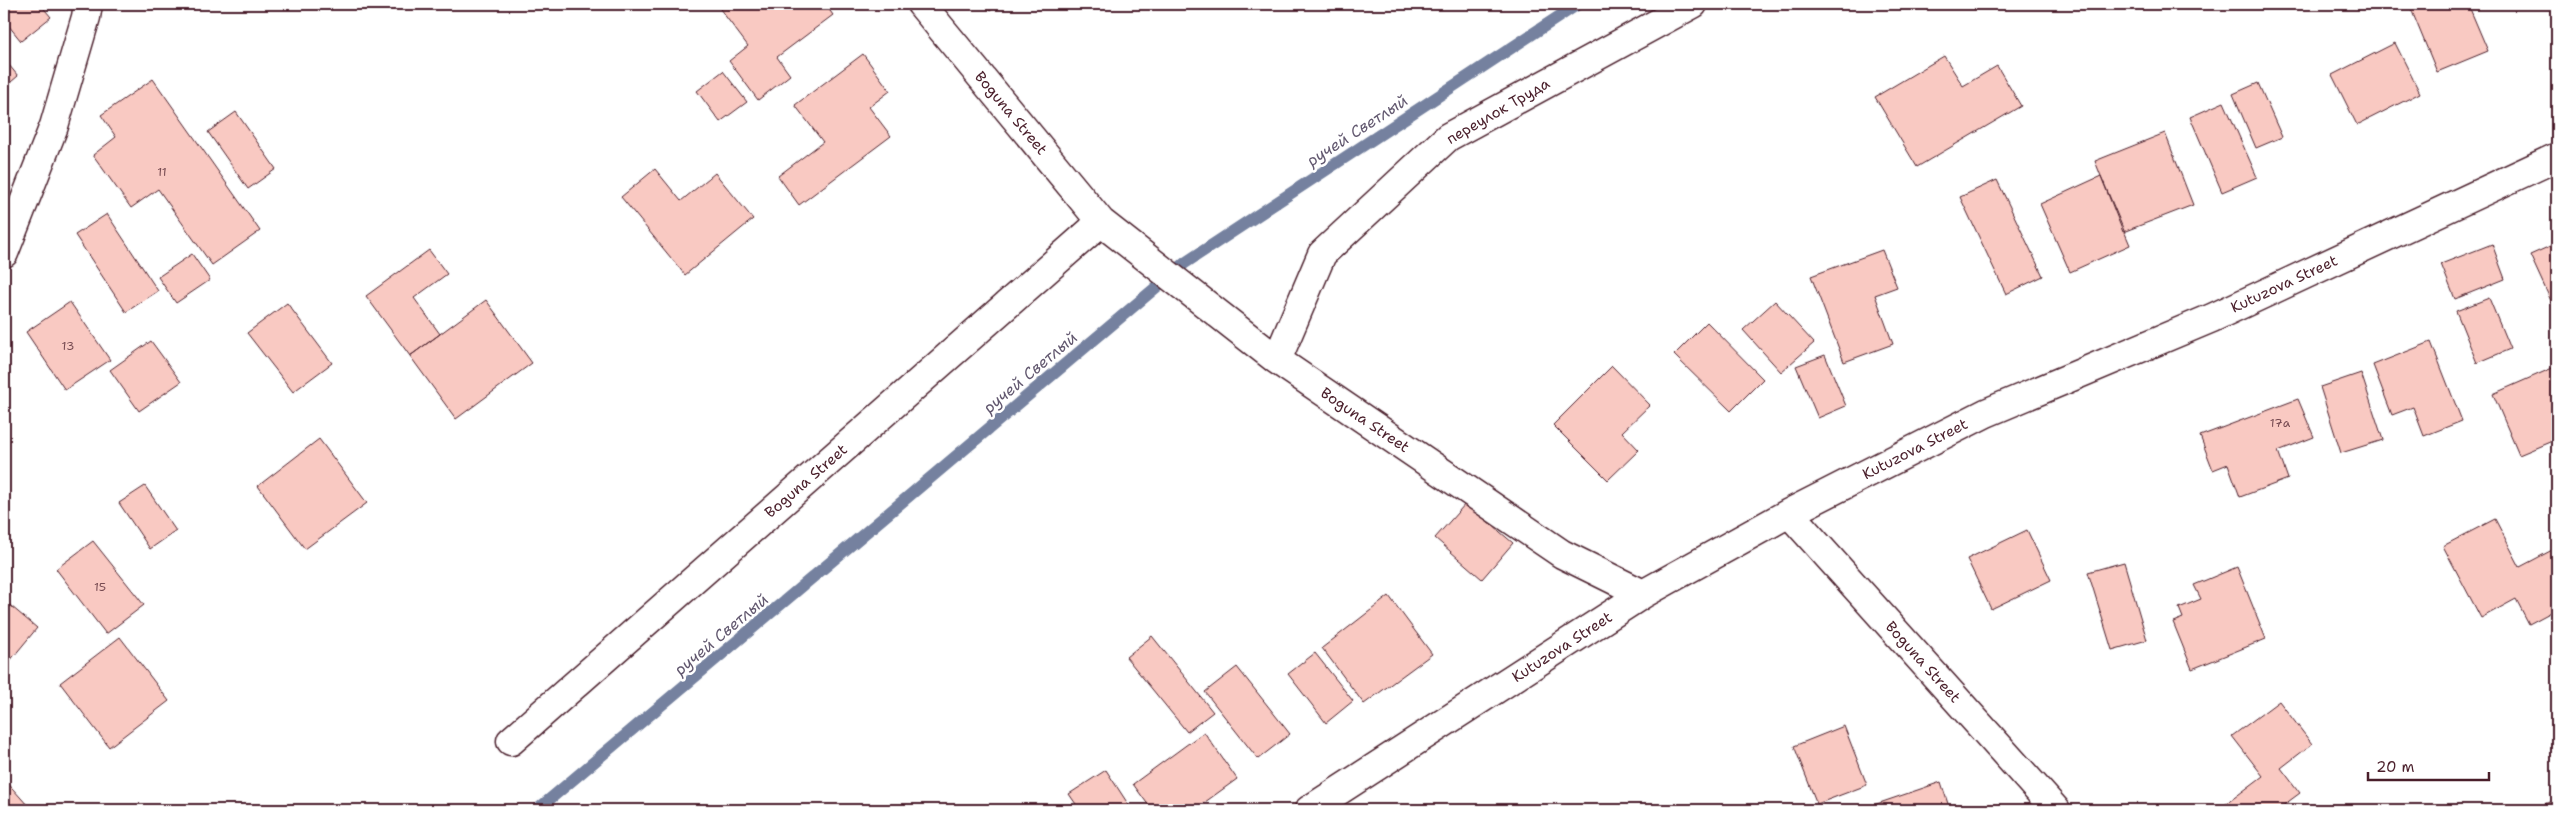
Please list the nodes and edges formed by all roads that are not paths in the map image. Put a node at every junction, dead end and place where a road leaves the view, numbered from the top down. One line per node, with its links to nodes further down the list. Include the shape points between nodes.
1 (88, 4): 6 (street, via 54,126)
2 (921, 4): 5 (street, Boguna Street)
3 (1693, 4): 7 (street, переулок Труда, via 1448,137 1322,254)
4 (2557, 157): 8 (street, Kutuzova Street, via 2212,318 1986,413)
5 (1101, 222): 7 (street, Boguna Street); 10 (street, Boguna Street)
6 (4, 253)
7 (1277, 360): 9 (street, Boguna Street, via 1562,554)
8 (1789, 513): 9 (street, Kutuzova Street); 12 (street, Boguna Street)
9 (1643, 594): 11 (street, Kutuzova Street)
10 (511, 741)
11 (1309, 810)
12 (2056, 810)

